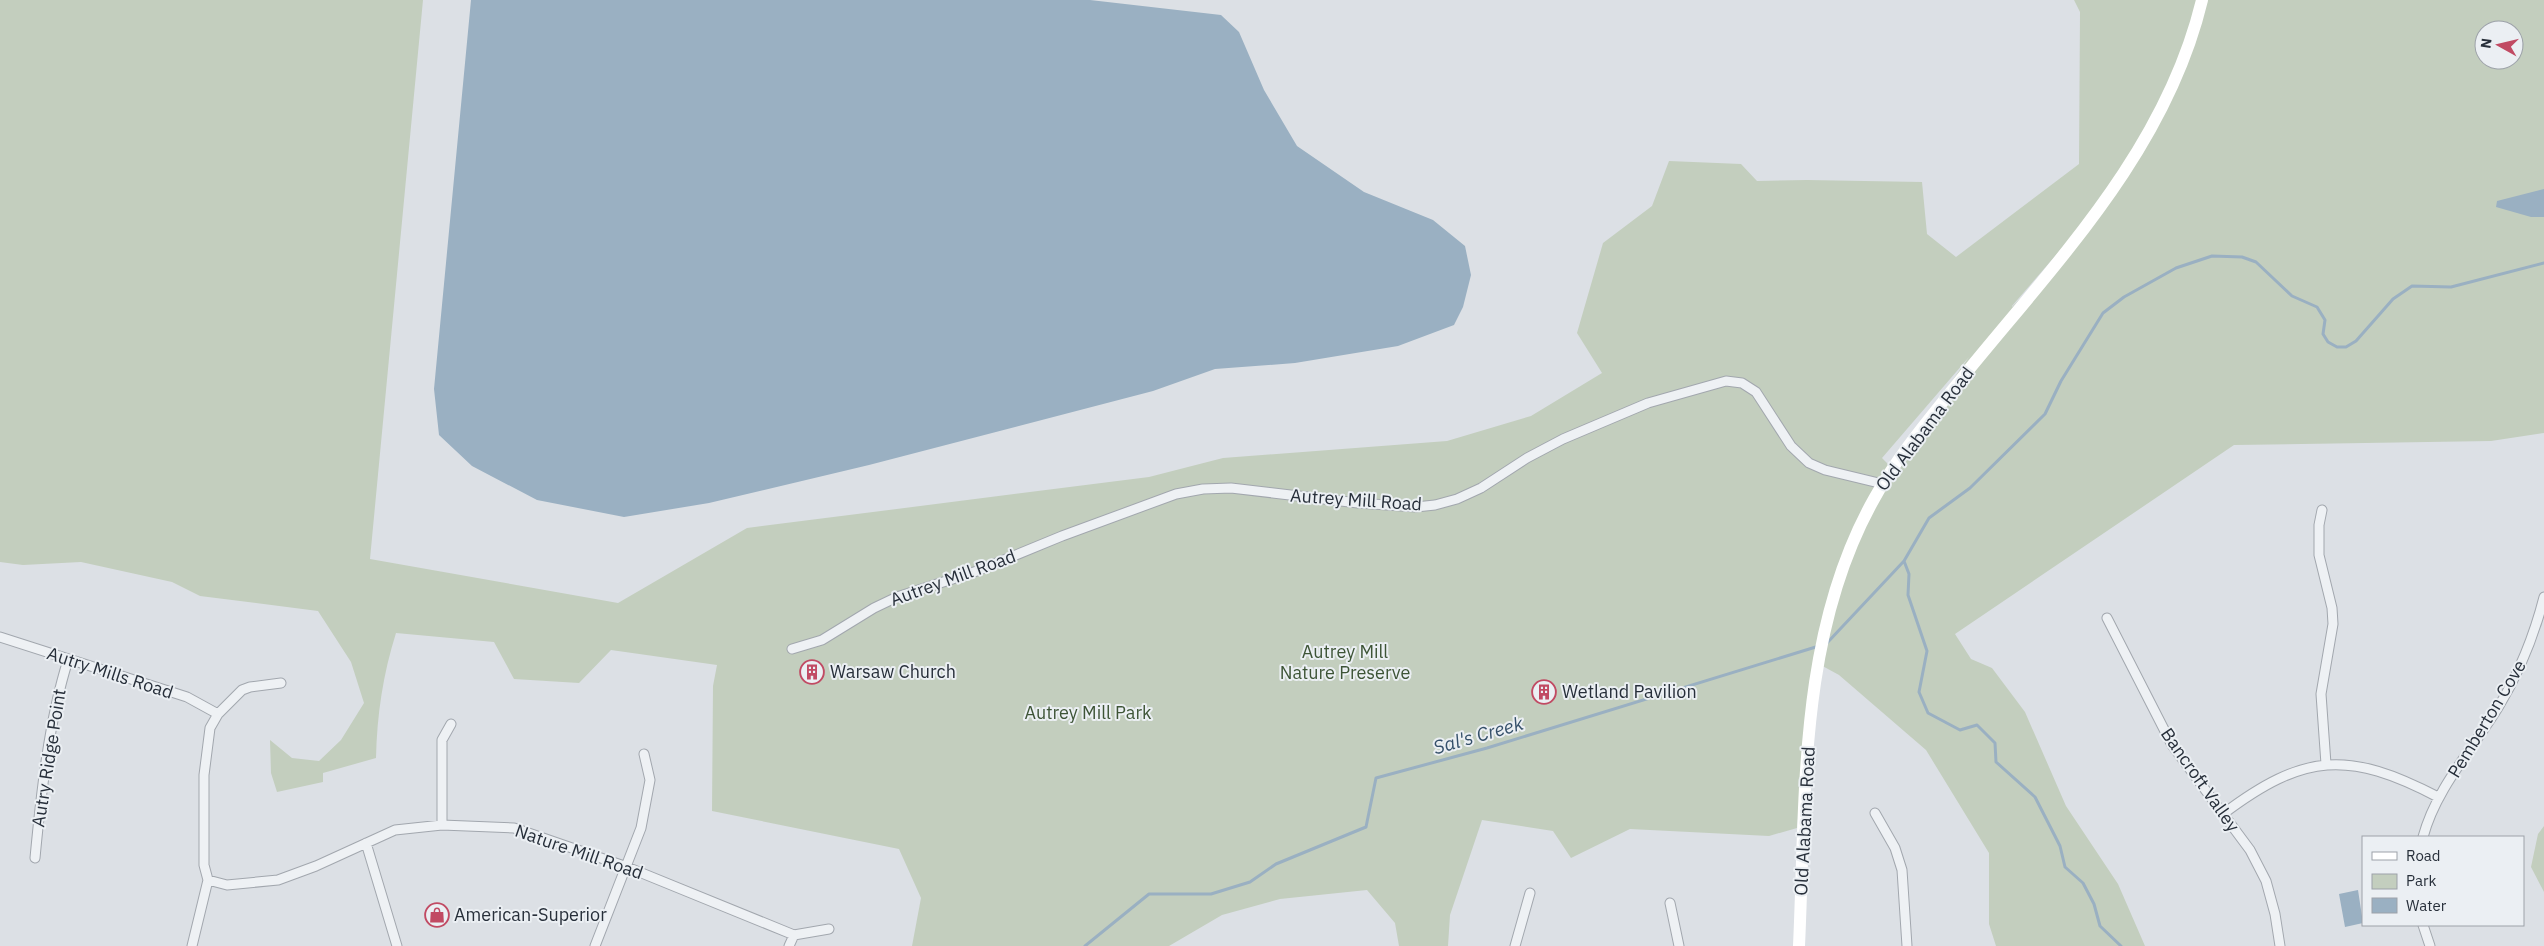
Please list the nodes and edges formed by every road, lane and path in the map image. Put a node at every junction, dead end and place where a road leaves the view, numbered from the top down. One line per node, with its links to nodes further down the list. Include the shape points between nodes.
1 (2202, 0): 2 (main road, Old Alabama Road, via 2178,76 2133,161 2098,210 1928,419)
2 (1883, 484): 7 (street, Autrey Mill Road, via 1809,463 1791,446 1756,392 1742,383 1726,380 1648,403 1549,447 1481,488 1436,505 1416,507 1358,503 1231,488 1176,494 977,571 897,596 822,640); 34 (main road, Old Alabama Road, via 1861,524 1840,575 1816,673 1809,743)
3 (2322, 510): 13 (street, via 2319,555 2333,624 2321,694)
4 (2544, 597): 14 (street, Pemberton Cove, via 2521,665 2499,705)
5 (2108, 618): 16 (street, Bancroft Valley, via 2172,745)
6 (0, 637): 8 (street, Autry Mills Road)
7 (792, 649)
8 (68, 660): 10 (street, Autry Mills Road, via 187,697); 20 (street, Autry Ridge Point, via 59,686)
9 (281, 682): 10 (street, via 250,686)
10 (218, 714): 22 (street, via 210,728 204,775 204,865)
11 (451, 724): 17 (street, via 442,740)
12 (644, 754): 21 (street, via 650,780 641,828)
13 (2326, 764): 14 (street, via 2352,765 2384,772); 16 (street, via 2276,778)
14 (2438, 797): 18 (street, Pemberton Cove)
15 (1875, 813): 35 (street, via 1895,848 1902,870)
16 (2223, 814): 36 (street, Bancroft Valley, via 2250,850 2266,881 2276,914)
17 (442, 825): 19 (street, Nature Mill Road, via 395,830); 21 (street, Nature Mill Road, via 514,828)
18 (2423, 836)
19 (366, 843): 22 (street, Nature Mill Road, via 278,880 227,885); 29 (street)
20 (35, 858)
21 (627, 867): 27 (street, Nature Mill Road); 30 (street)
22 (208, 880): 28 (street)
23 (1530, 893): 32 (street)
24 (1670, 903): 33 (street)
25 (2423, 926): 37 (street)
26 (829, 929): 27 (street)
27 (794, 935): 31 (street)
28 (192, 946)
29 (397, 946)
30 (595, 946)
31 (790, 946)
32 (1515, 946)
33 (1679, 946)
34 (1799, 946)
35 (1907, 946)
36 (2280, 946)
37 (2430, 946)

